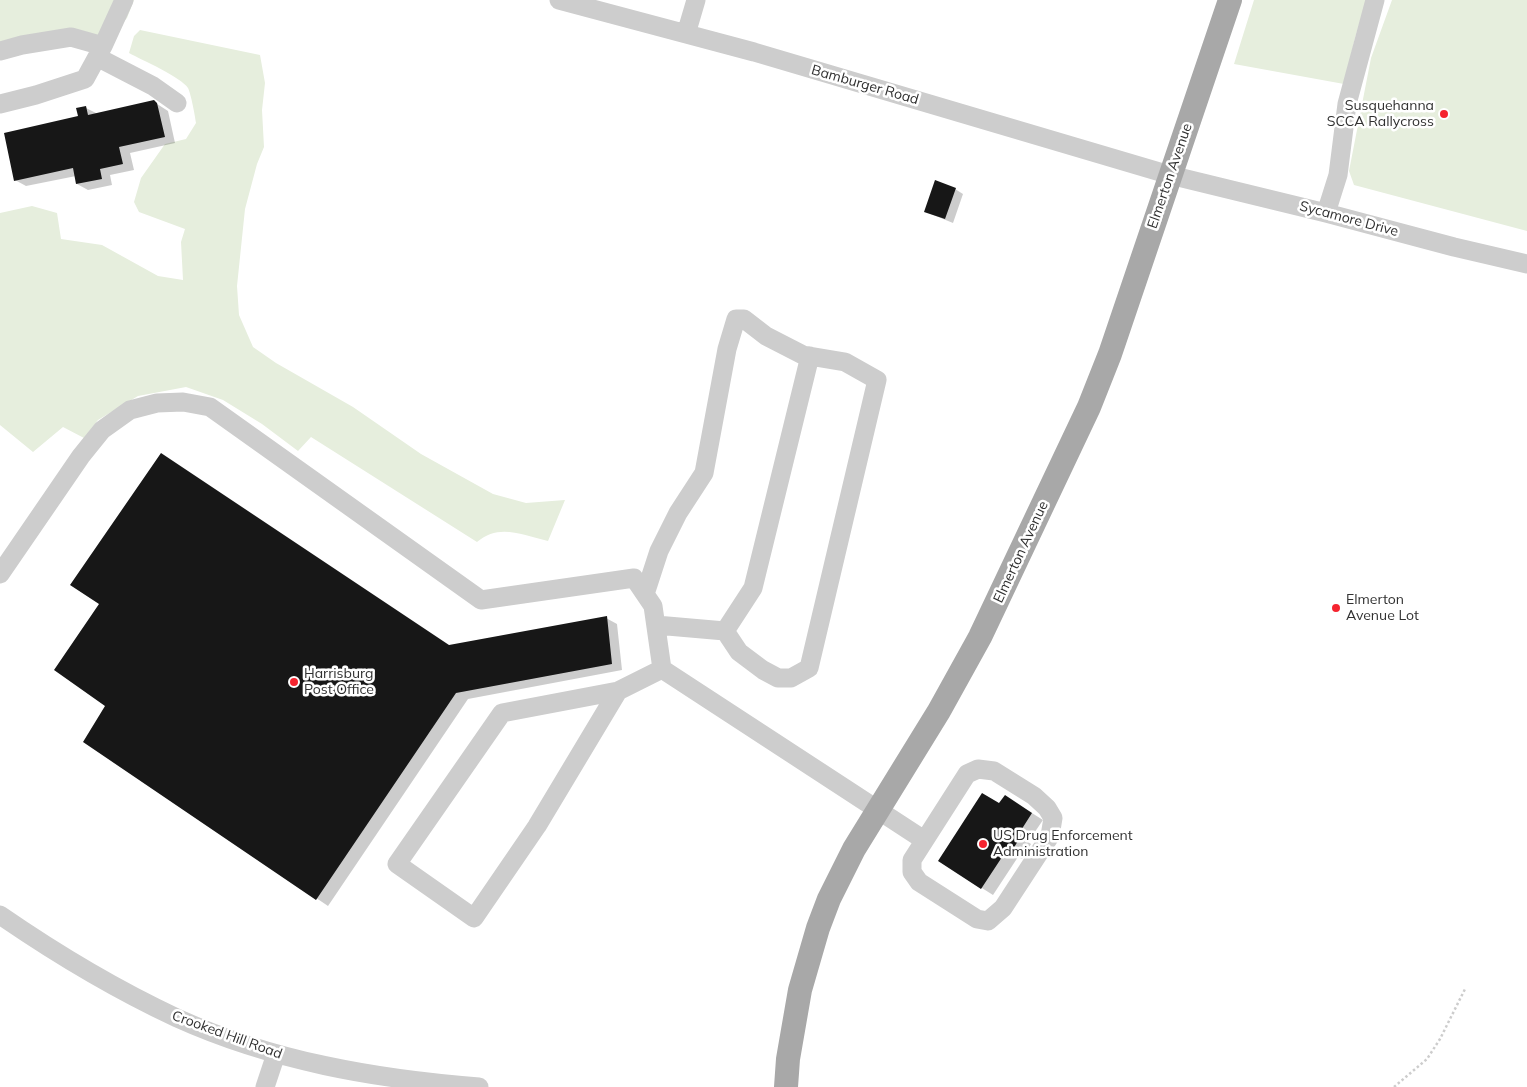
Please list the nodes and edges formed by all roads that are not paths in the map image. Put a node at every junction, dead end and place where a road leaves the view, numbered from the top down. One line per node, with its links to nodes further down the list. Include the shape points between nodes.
1 (124, 0): 8 (street)
2 (559, 0): 6 (street, Bamburger Road)
3 (696, 0): 6 (street)
4 (1230, 0): 11 (main road, Elmerton Avenue)
5 (1375, 0): 12 (street, via 1347,104 1338,175)
6 (686, 34): 11 (street, Bamburger Road)
7 (0, 51): 8 (street, via 72,37)
8 (100, 52): 9 (street, via 85,78); 10 (street)
9 (0, 104)
10 (177, 104)
11 (1170, 175): 12 (street, Sycamore Drive); 21 (main road, Elmerton Avenue, via 1089,407 980,637)
12 (1326, 213): 13 (street, Sycamore Drive)
13 (1527, 264)
14 (810, 356): 16 (street, via 766,336 744,319 736,319 727,349 704,473 678,513 659,551); 18 (street, via 753,588); 18 (street, via 845,362 877,380 809,668 791,678 778,678 740,652)
15 (0, 574): 16 (street, via 102,430 130,410 157,403 183,402 210,407 481,600 634,578)
16 (645, 594): 17 (street, via 653,606)
17 (656, 625): 18 (street); 19 (street)
18 (725, 631)
19 (662, 669): 20 (street); 21 (street)
20 (618, 691): 20 (street, via 536,826 474,918 397,864 502,713)
21 (878, 810): 22 (street); 28 (main road, Elmerton Avenue, via 842,872 818,928 800,990)
22 (924, 840): 22 (street, via 967,774 978,769 994,771 1034,796 1053,818 1050,836 1003,908 988,921 977,919 919,882 912,872 912,860)
23 (0, 915): 24 (street, Crooked Hill Road, via 60,956 132,996 179,1019)
24 (276, 1054): 25 (street, Crooked Hill Road, via 333,1068); 26 (street)
25 (438, 1085): 27 (street, Crooked Hill Road)
26 (265, 1087)
27 (479, 1087)
28 (786, 1087)

